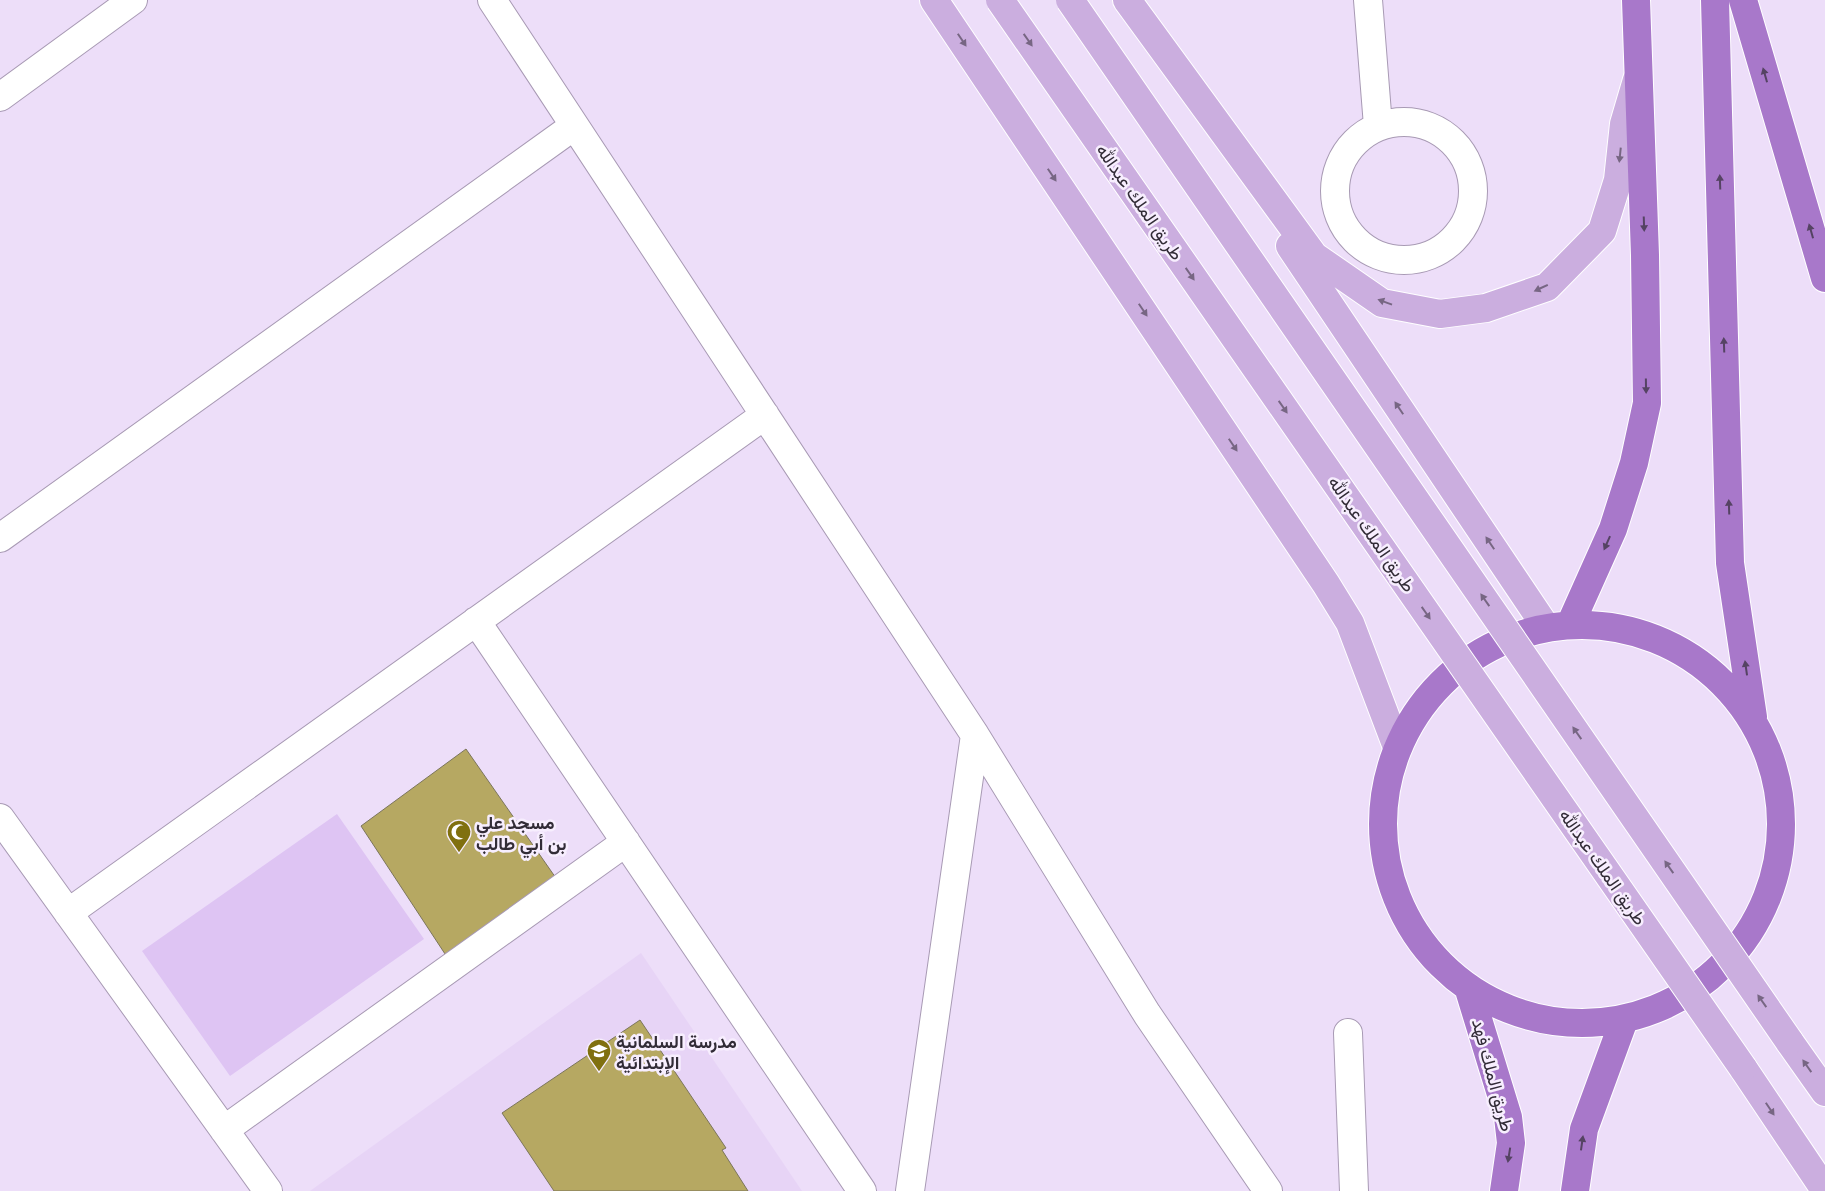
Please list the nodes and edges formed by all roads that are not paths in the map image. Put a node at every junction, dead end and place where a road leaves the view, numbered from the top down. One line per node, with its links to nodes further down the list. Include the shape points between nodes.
1 (133, 0): 12 (street)
2 (492, 0): 13 (street)
3 (934, 0): 22 (main road, one-way to 22, via 1350,622)
4 (1000, 0): 31 (main road, طريق الملك عبدالله, one-way to 31, bridge)
5 (1070, 0): 29 (main road, one-way to 5, bridge)
6 (1126, 0): 11 (main road, one-way to 6, via 1624,124 1618,180 1602,231 1547,287 1486,308 1440,314 1382,303 1314,256); 19 (main road, one-way to 6)
7 (1368, 0): 14 (street)
8 (1636, 0): 11 (highway)
9 (1715, 0): 20 (highway, one-way to 9, via 1730,563)
10 (1743, 0): 15 (highway, one-way to 10)
11 (1638, 73): 19 (highway, one-way to 19, via 1645,255 1646,403 1634,463 1613,529)
12 (0, 97)
13 (574, 126): 16 (street); 17 (street)
14 (1378, 126): 14 (street, via 1348,149 1338,165 1334,184 1340,220 1350,236 1381,257 1419,259 1435,253 1461,230 1469,214 1473,197 1468,163 1446,135 1430,126 1414,122)
15 (1825, 278)
16 (765, 415): 18 (street); 21 (street)
17 (0, 538)
18 (476, 621): 24 (street); 25 (street)
19 (1558, 626): 20 (highway, via 1594,624 1641,632 1685,651 1722,680); 22 (highway, via 1482,651 1447,676 1418,709)
20 (1753, 717): 27 (highway, via 1775,767 1783,821 1776,876 1755,926 1720,969 1676,1001)
21 (975, 735): 34 (street); 35 (street, via 1147,1014)
22 (1397, 747): 26 (highway, via 1383,800 1384,854 1399,907 1428,953)
23 (0, 818): 25 (street)
24 (626, 842): 30 (street); 33 (street)
25 (68, 913): 30 (street)
26 (1469, 990): 27 (highway, via 1517,1014 1552,1021 1570,1024); 37 (highway, طريق الملك فهد, one-way to 37, via 1508,1117 1511,1143)
27 (1624, 1020): 38 (highway, one-way to 27, via 1584,1128)
28 (1348, 1033): 36 (street)
29 (1825, 1092)
30 (224, 1130): 32 (street)
31 (1825, 1190)
32 (268, 1191)
33 (862, 1191)
34 (910, 1191)
35 (1268, 1191)
36 (1354, 1191)
37 (1504, 1191)
38 (1575, 1191)

